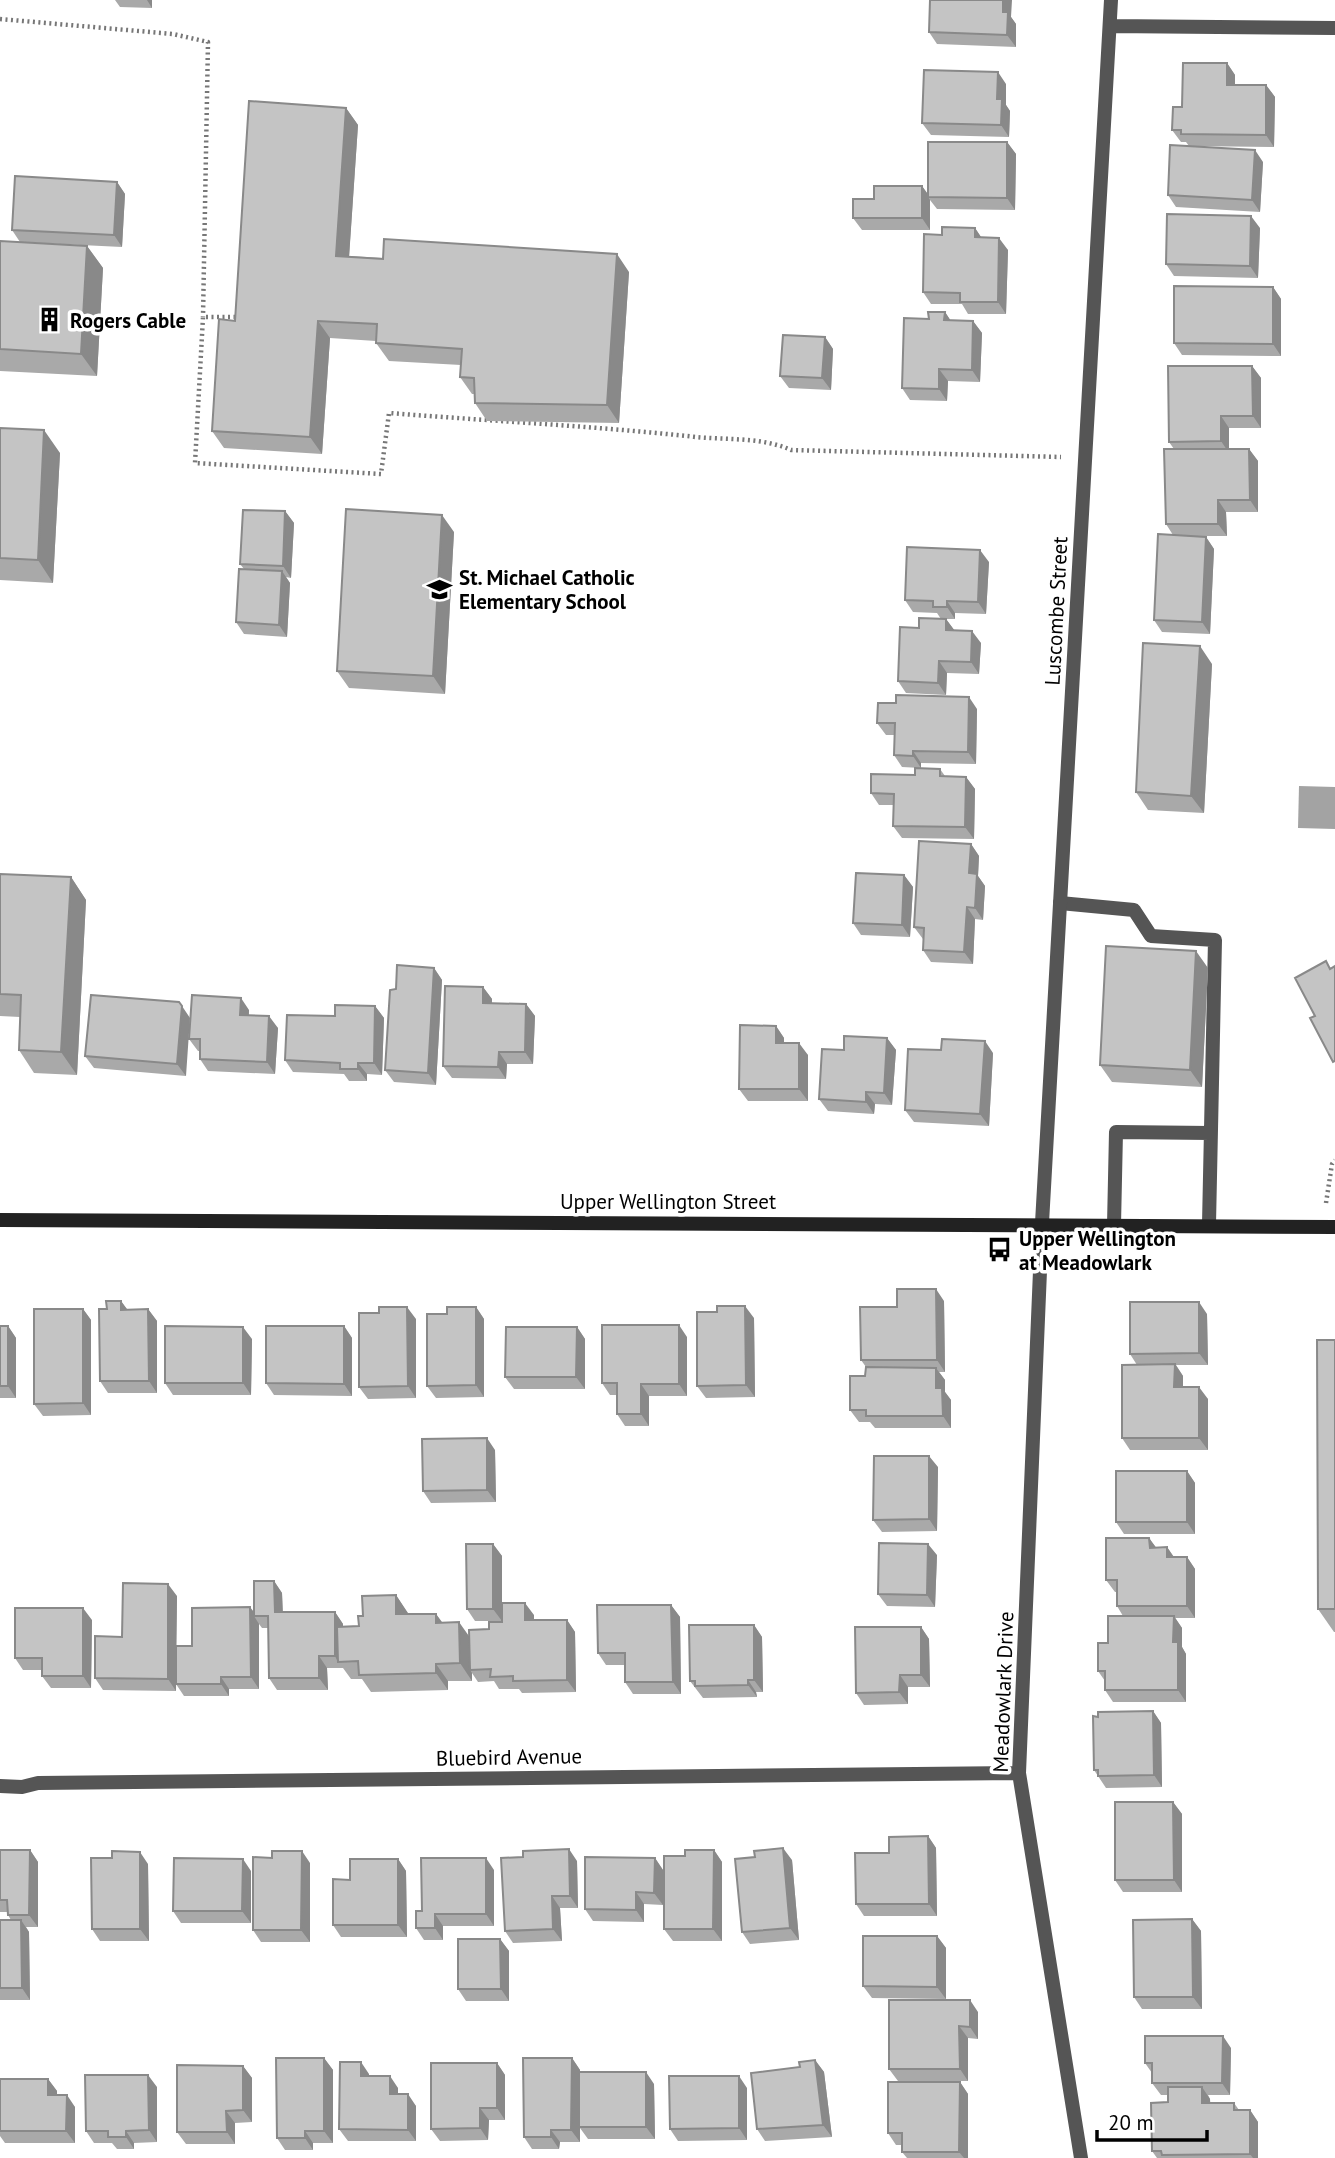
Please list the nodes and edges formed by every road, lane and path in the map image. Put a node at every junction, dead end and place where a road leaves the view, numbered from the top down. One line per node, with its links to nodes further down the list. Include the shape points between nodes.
1 (1111, 0): 3 (street, Luscombe Street)
2 (0, 19): 5 (path, via 173,34 208,42)
3 (1111, 26): 4 (street); 7 (street, Luscombe Street)
4 (1335, 28)
5 (202, 317): 6 (path); 7 (path, via 195,463 381,474 390,413 772,441 790,450 1052,455)
6 (249, 317)
7 (1086, 461): 8 (street, Luscombe Street)
8 (1060, 903): 9 (street, via 1134,910 1151,936 1215,940); 12 (street, Luscombe Street)
9 (1210, 1133): 13 (street); 14 (street, via 1116,1132)
10 (1335, 1160): 15 (path)
11 (0, 1220): 12 (main road, Upper Wellington Street)
12 (1042, 1223): 14 (main road, Upper Wellington Street); 16 (street, Meadowlark Drive)
13 (1209, 1224): 14 (main road, Upper Wellington Street); 15 (main road, Upper Wellington Street)
14 (1114, 1225)
15 (1329, 1227)
16 (1019, 1773): 17 (street, Bluebird Avenue); 18 (street, Meadowlark Drive)
17 (0, 1786)
18 (1081, 2158)

